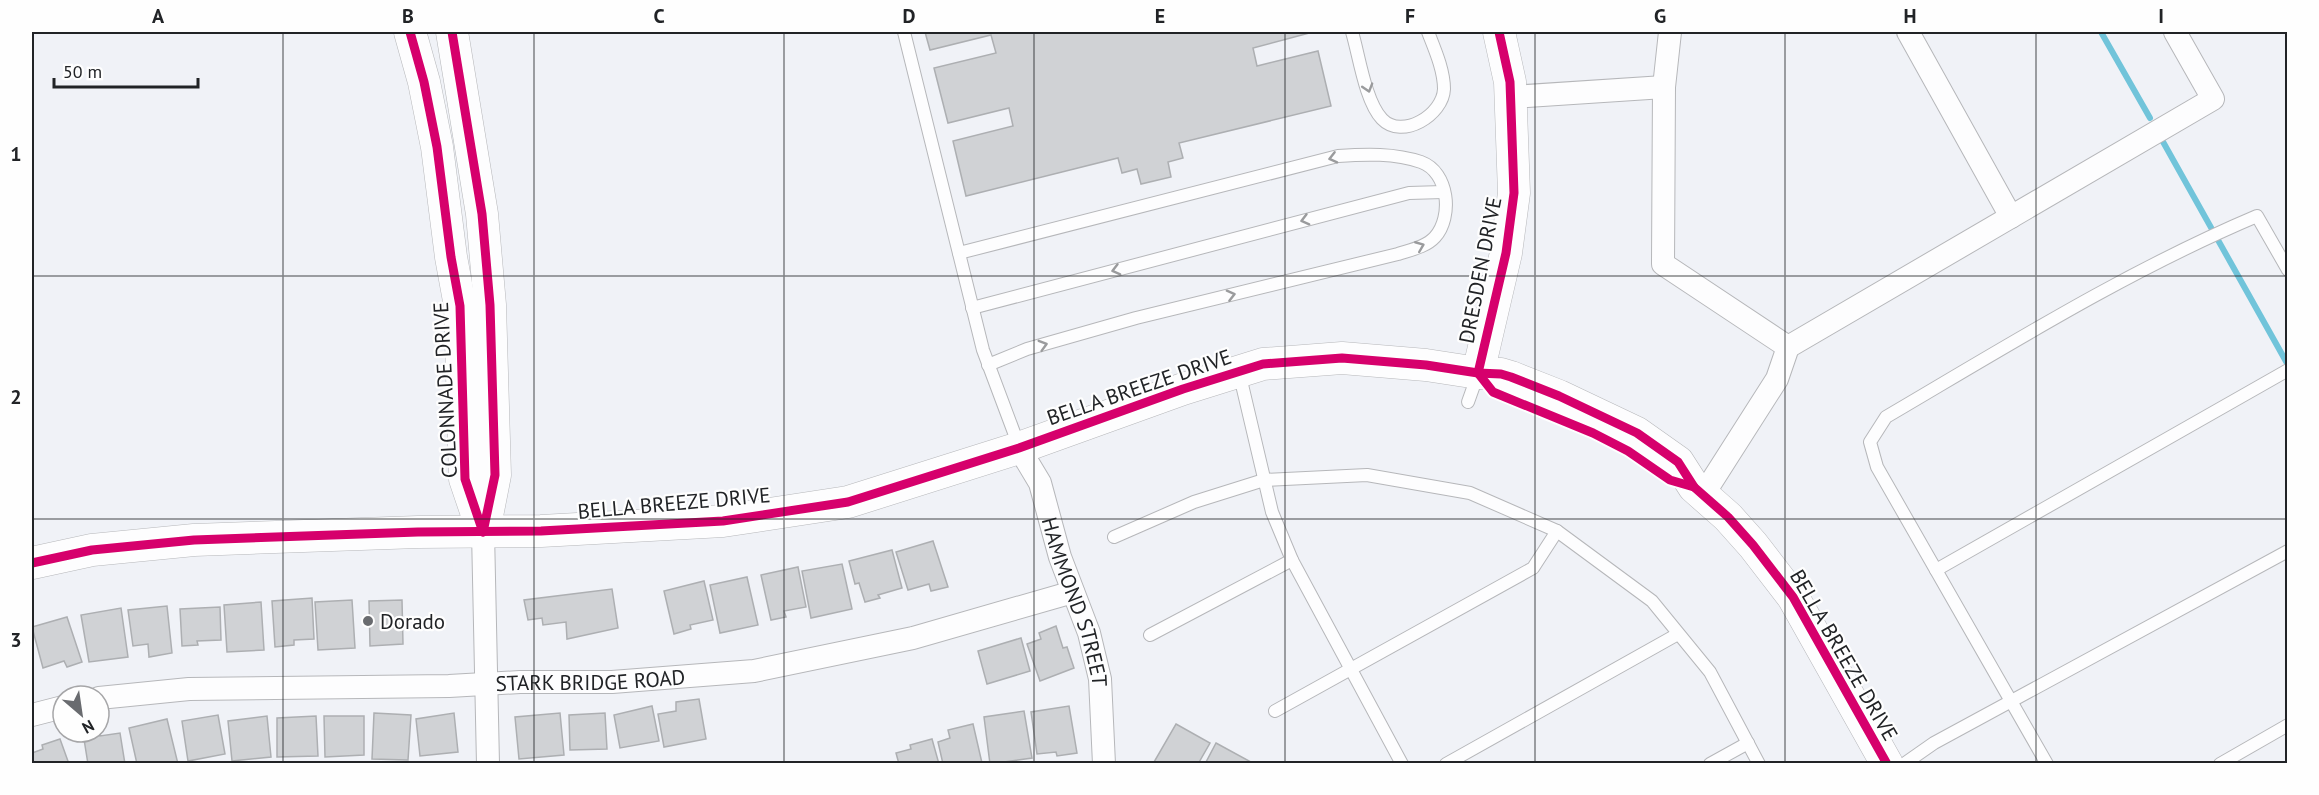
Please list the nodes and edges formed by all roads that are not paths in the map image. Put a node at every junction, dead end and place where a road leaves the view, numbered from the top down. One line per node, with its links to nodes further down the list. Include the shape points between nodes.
1 (410, 32): 27 (street, COLONNADE DRIVE, via 437,147 460,306 465,479)
2 (452, 32): 27 (street, via 482,214 490,305 495,475)
3 (904, 32): 14 (lane)
4 (1352, 32): 5 (lane, one-way to 5, via 1374,105 1382,119 1392,126 1406,127 1428,117 1440,104 1444,91 1441,68)
5 (1428, 32)
6 (1499, 32): 11 (street, DRESDEN DRIVE)
7 (1670, 32): 10 (street)
8 (1908, 32): 13 (street)
9 (2175, 32): 13 (street, via 2213,99)
10 (1664, 87): 11 (street); 17 (street, via 1663,264)
11 (1511, 97): 21 (street, DRESDEN DRIVE, via 1514,194 1506,253)
12 (1443, 192): 14 (lane, one-way to 14, via 1433,171 1422,162 1381,155 1338,156); 16 (lane, one-way to 16, via 1409,193); 18 (lane, one-way to 12, via 1027,349 1136,318 1426,245 1444,223 1447,204)
13 (2011, 217): 17 (street)
14 (958, 253): 16 (lane)
15 (2288, 270): 32 (lane, via 2257,216 2199,241 2079,305 1886,417 1870,442 1877,467)
16 (972, 308): 18 (lane)
17 (1788, 347): 25 (street, via 1777,379)
18 (988, 365): 23 (lane)
19 (2288, 370): 32 (lane)
20 (1239, 371): 21 (street, BELLA BREEZE DRIVE, via 1263,364 1342,358); 23 (street, BELLA BREEZE DRIVE); 24 (lane)
21 (1478, 373): 22 (lane); 25 (street, BELLA BREEZE DRIVE, via 1493,392 1593,433 1670,480)
22 (1468, 402)
23 (1019, 448): 27 (street, BELLA BREEZE DRIVE, via 848,502 723,521); 33 (street, HAMMOND STREET, via 1040,483)
24 (1264, 480): 26 (lane, via 1367,475 1470,493); 28 (lane, via 1194,502); 30 (lane, via 1272,513)
25 (1699, 491): 51 (street, BELLA BREEZE DRIVE, via 1753,545 1793,597)
26 (1557, 531): 34 (lane, via 1652,601); 36 (lane, via 1533,568)
27 (483, 532): 31 (street, BELLA BREEZE DRIVE, via 194,540 92,550); 37 (street)
28 (1114, 537)
29 (2288, 551): 39 (lane)
30 (1292, 560): 35 (lane); 36 (lane)
31 (32, 563)
32 (1936, 570): 39 (lane)
33 (1073, 592): 37 (street, STARK BRIDGE ROAD, via 913,638 754,671 612,682); 46 (street, HAMMOND STREET, via 1089,633 1100,679)
34 (1678, 634): 44 (lane, via 1710,672); 48 (lane)
35 (1150, 635)
36 (1352, 671): 41 (lane); 47 (lane)
37 (486, 685): 38 (street, STARK BRIDGE ROAD, via 189,689); 45 (street)
38 (111, 697)
39 (2013, 701): 52 (lane, via 1934,743); 53 (lane)
40 (51, 710): 42 (street)
41 (1275, 711)
42 (32, 716)
43 (2288, 725): 54 (lane)
44 (1748, 743): 49 (lane); 50 (lane)
45 (488, 764)
46 (1104, 764)
47 (1402, 764)
48 (1446, 764)
49 (1710, 764)
50 (1759, 764)
51 (1887, 764)
52 (1904, 764)
53 (2047, 764)
54 (2220, 764)

